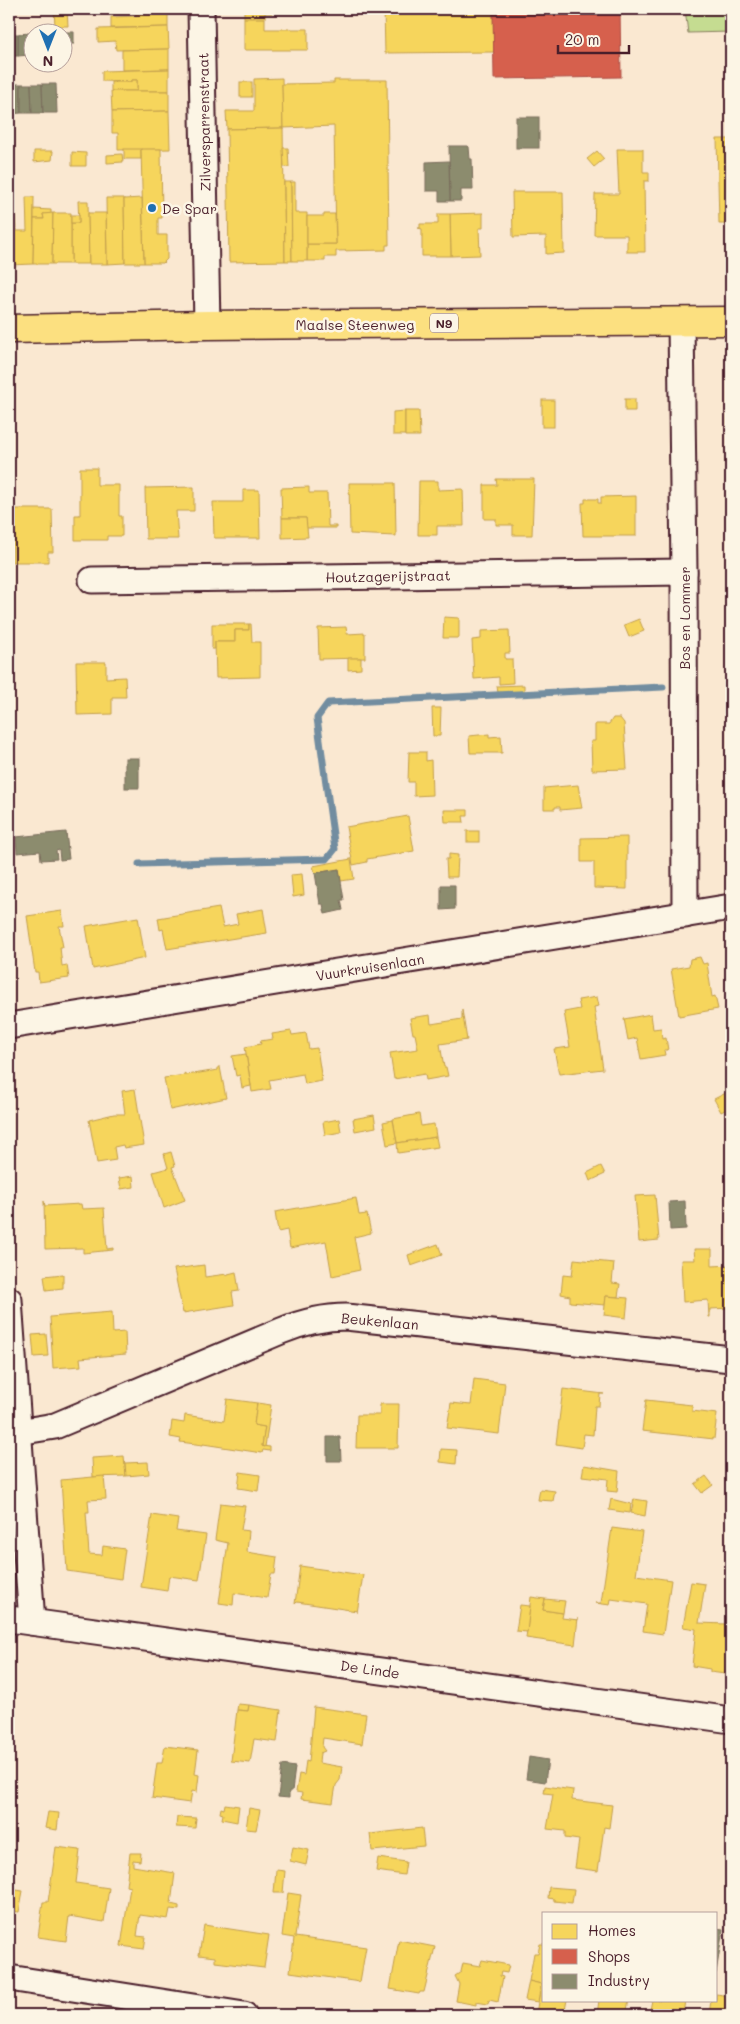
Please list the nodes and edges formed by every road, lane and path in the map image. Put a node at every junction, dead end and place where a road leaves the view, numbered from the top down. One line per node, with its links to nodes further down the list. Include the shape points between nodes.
1 (201, 9): 4 (street, Zilversparrenstraat)
2 (681, 321): 3 (main road, Maalse Steenweg / N9); 4 (main road, Maalse Steenweg / N9); 6 (street, Bos en Lommer)
3 (731, 321)
4 (208, 325): 5 (main road, Maalse Steenweg / N9)
5 (9, 329)
6 (684, 572): 7 (street, Houtzagerijstraat); 9 (street, Bos en Lommer)
7 (92, 580)
8 (731, 907): 9 (street, Vuurkruisenlaan)
9 (684, 915): 10 (street, Vuurkruisenlaan)
10 (9, 1026)
11 (9, 1300): 13 (street)
12 (731, 1359): 13 (street, Beukenlaan, via 324,1317 281,1331 55,1426)
13 (18, 1432): 14 (street)
14 (20, 1620): 15 (street, De Linde)
15 (731, 1720)
16 (9, 1978): 17 (street)
17 (244, 2015)

